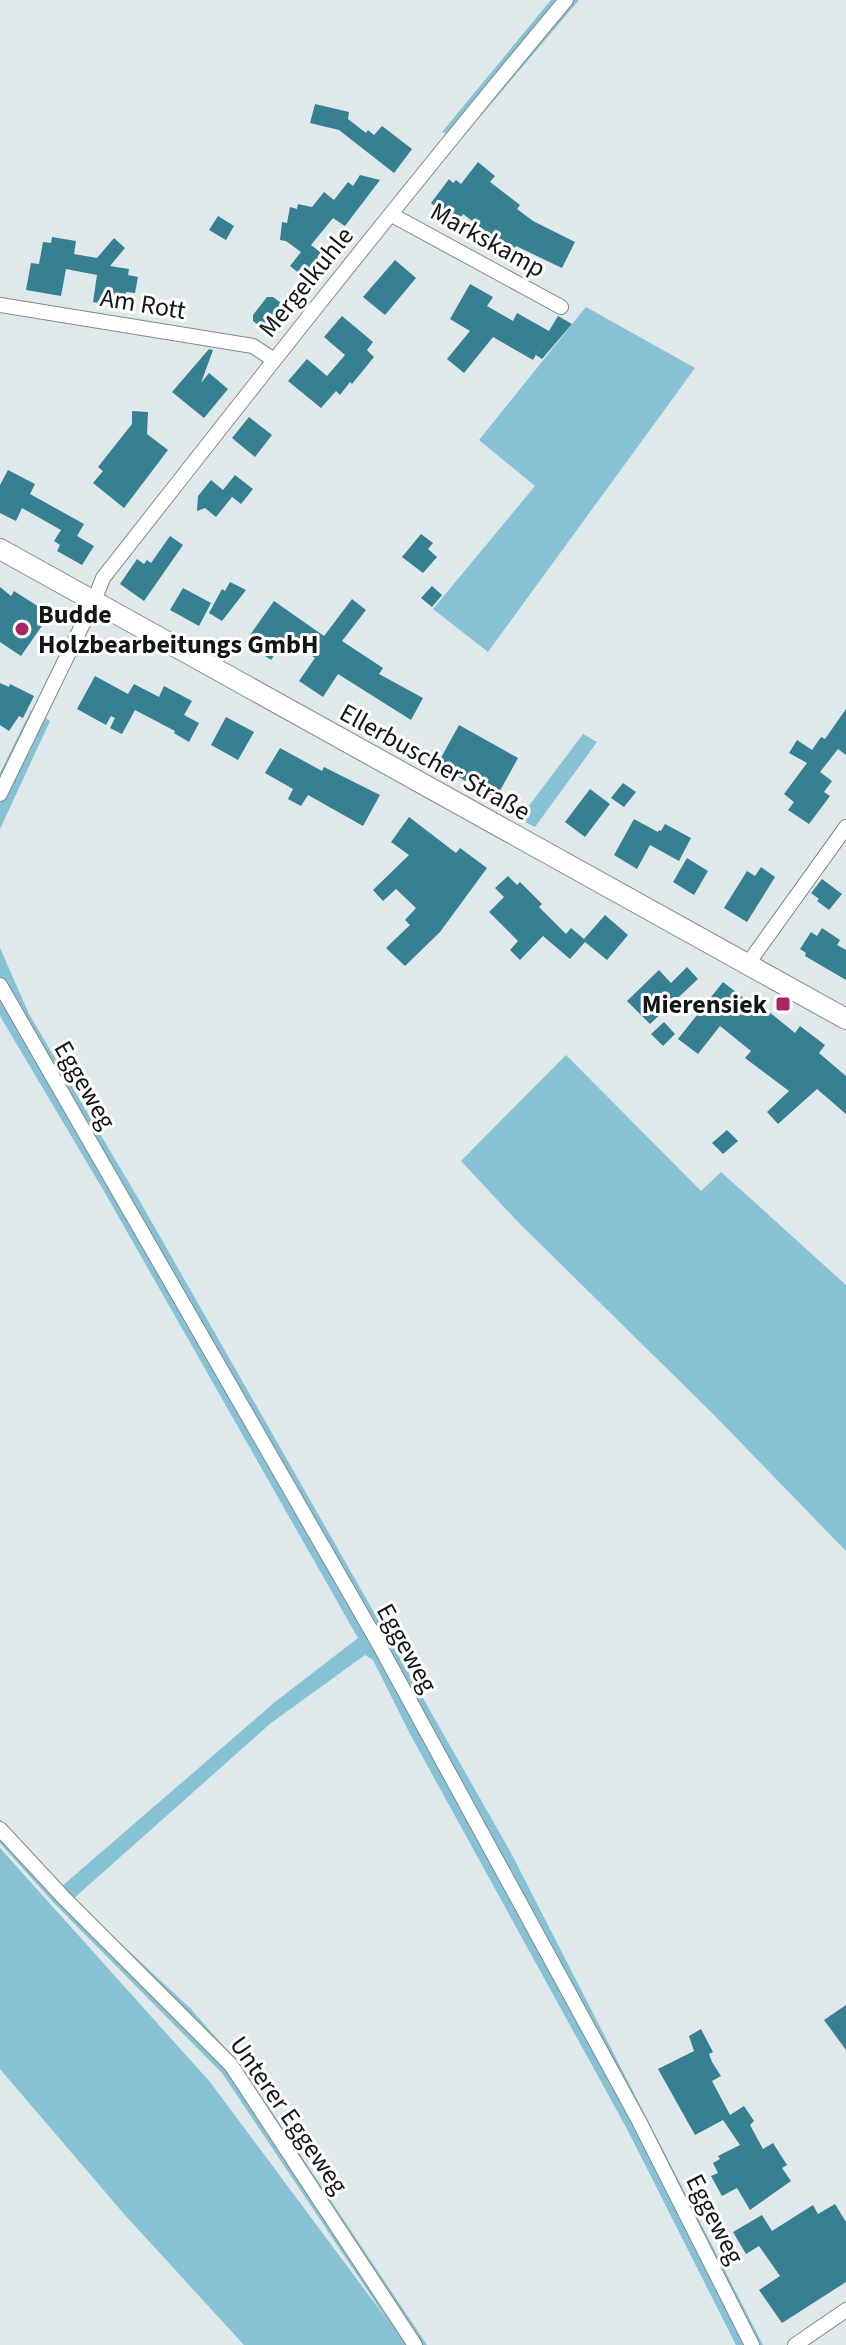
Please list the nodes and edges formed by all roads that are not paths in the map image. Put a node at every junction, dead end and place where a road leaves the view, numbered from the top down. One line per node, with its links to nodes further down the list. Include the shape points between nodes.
1 (566, 0): 2 (street, Mergelkuhle)
2 (392, 215): 4 (street, Markskamp); 5 (street, Mergelkuhle)
3 (0, 305): 5 (street, Am Rott, via 253,346)
4 (561, 307)
5 (274, 360): 7 (street, Mergelkuhle, via 103,578)
6 (0, 549): 7 (main road, Ellerbuscher Straße)
7 (94, 601): 8 (street); 10 (main road, Ellerbuscher Straße)
8 (0, 794)
9 (846, 827): 10 (street)
10 (747, 965): 12 (main road, Ellerbuscher Straße)
11 (0, 985): 16 (street, Eggeweg, via 376,1639 639,2121)
12 (846, 1019)
13 (0, 1829): 15 (street, Unterer Eggeweg, via 231,2065)
14 (846, 2310): 17 (street)
15 (415, 2345)
16 (752, 2345)
17 (795, 2345)

